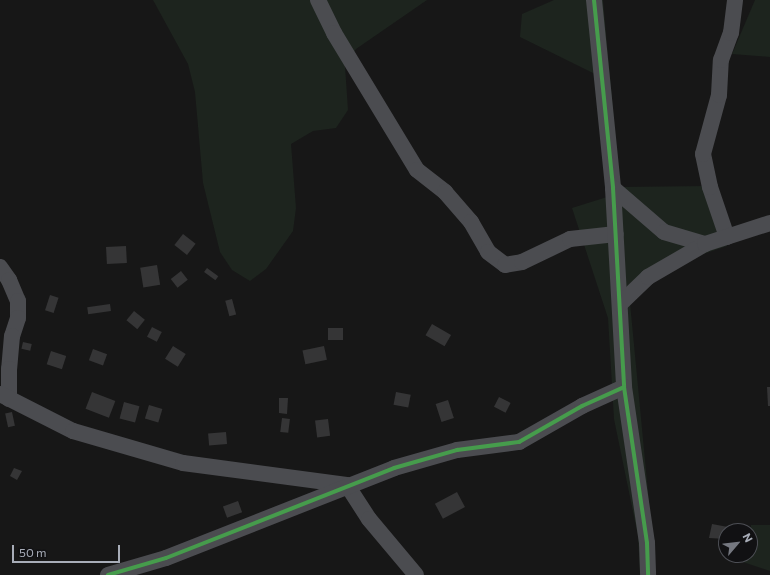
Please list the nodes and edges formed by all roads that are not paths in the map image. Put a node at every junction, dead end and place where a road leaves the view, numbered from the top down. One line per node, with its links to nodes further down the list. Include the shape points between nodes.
1 (318, 0): 6 (street, via 334,33 417,170 445,192 470,222 488,252 505,266 522,262 570,239)
2 (594, 0): 4 (street)
3 (735, 0): 7 (street, via 731,33 721,60 719,95 703,154 710,187)
4 (613, 188): 6 (street); 8 (street, via 664,232)
5 (770, 223): 7 (street)
6 (616, 234): 10 (street)
7 (727, 237): 8 (street)
8 (705, 244): 10 (street, via 648,276)
9 (0, 267): 12 (street, via 18,301 18,318 12,336)
10 (620, 304): 11 (street)
11 (624, 387): 13 (street, via 582,406 520,442 457,450); 16 (street, via 647,543)
12 (4, 397): 13 (street, via 73,431 183,463)
13 (347, 484): 14 (street, via 166,558); 15 (street, via 369,519)
14 (108, 575)
15 (416, 575)
16 (648, 575)

